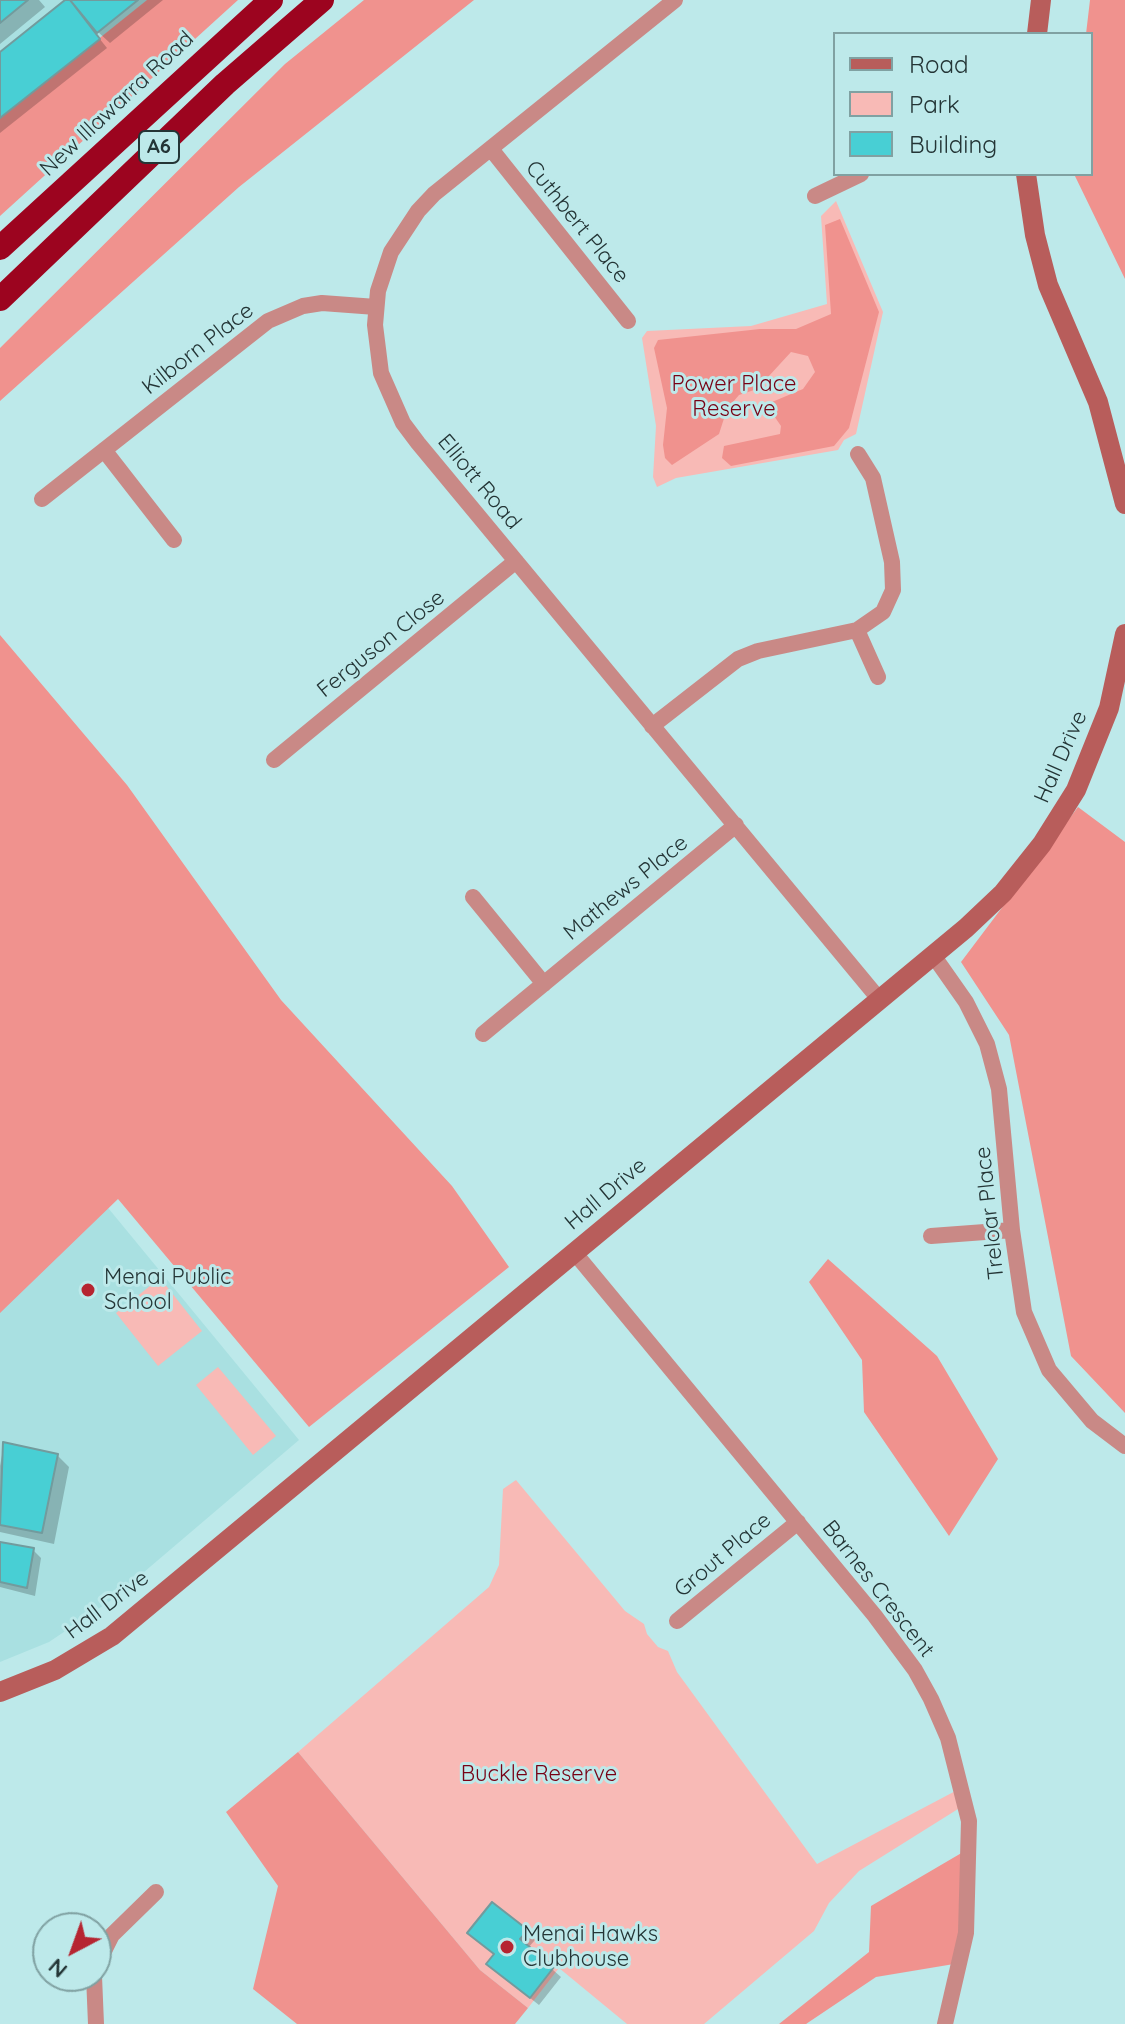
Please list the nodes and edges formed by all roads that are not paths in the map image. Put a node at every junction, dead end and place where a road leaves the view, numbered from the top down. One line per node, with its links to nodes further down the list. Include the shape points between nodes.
1 (271, 0): 10 (highway, New Illawarra Road / A6)
2 (322, 0): 11 (highway, A6, via 225,84)
3 (675, 0): 6 (street, Elliott Road)
4 (1041, 0): 5 (street)
5 (1037, 32)
6 (491, 149): 12 (street, Elliott Road, via 418,211 391,252); 13 (street, Cuthbert Place)
7 (857, 176): 9 (street)
8 (1026, 176): 17 (street, via 1048,285 1098,402)
9 (815, 196)
10 (0, 248)
11 (0, 299)
12 (376, 307): 14 (street, Kilborn Place, via 322,303 285,312 250,333); 19 (street, Elliott Road, via 381,373 403,423)
13 (628, 321)
14 (104, 450): 16 (street, Kilborn Place); 18 (street)
15 (858, 454): 20 (street, via 873,478 894,577 883,612)
16 (42, 499)
17 (1125, 504)
18 (174, 540)
19 (516, 561): 24 (street, Elliott Road); 25 (street, Ferguson Close)
20 (857, 630): 22 (street); 24 (street, via 738,659)
21 (1125, 634): 23 (street, Hall Drive)
22 (878, 677)
23 (1120, 681): 28 (street, Hall Drive, via 1059,819 1003,893)
24 (652, 726): 26 (street, Elliott Road)
25 (274, 760)
26 (736, 825): 29 (street, Mathews Place); 30 (street, Elliott Road)
27 (473, 897): 29 (street)
28 (933, 955): 30 (street, Hall Drive); 32 (street, Treloar Place, via 987,1044 999,1089)
29 (544, 984): 31 (street, Mathews Place)
30 (879, 999): 34 (street, Hall Drive)
31 (483, 1034)
32 (1012, 1230): 33 (street); 35 (street, Treloar Place, via 1024,1312 1049,1370 1092,1421)
33 (931, 1236)
34 (574, 1252): 36 (street, Barnes Crescent); 38 (street, Hall Drive, via 112,1636 55,1670)
35 (1125, 1446)
36 (798, 1522): 37 (street, Grout Place); 43 (street, Barnes Crescent, via 915,1670 952,1750 969,1821 970,1878 966,1933)
37 (677, 1621)
38 (0, 1692)
39 (156, 1892): 40 (street)
40 (112, 1939)
41 (95, 1992): 42 (street)
42 (96, 2024)
43 (945, 2024)

